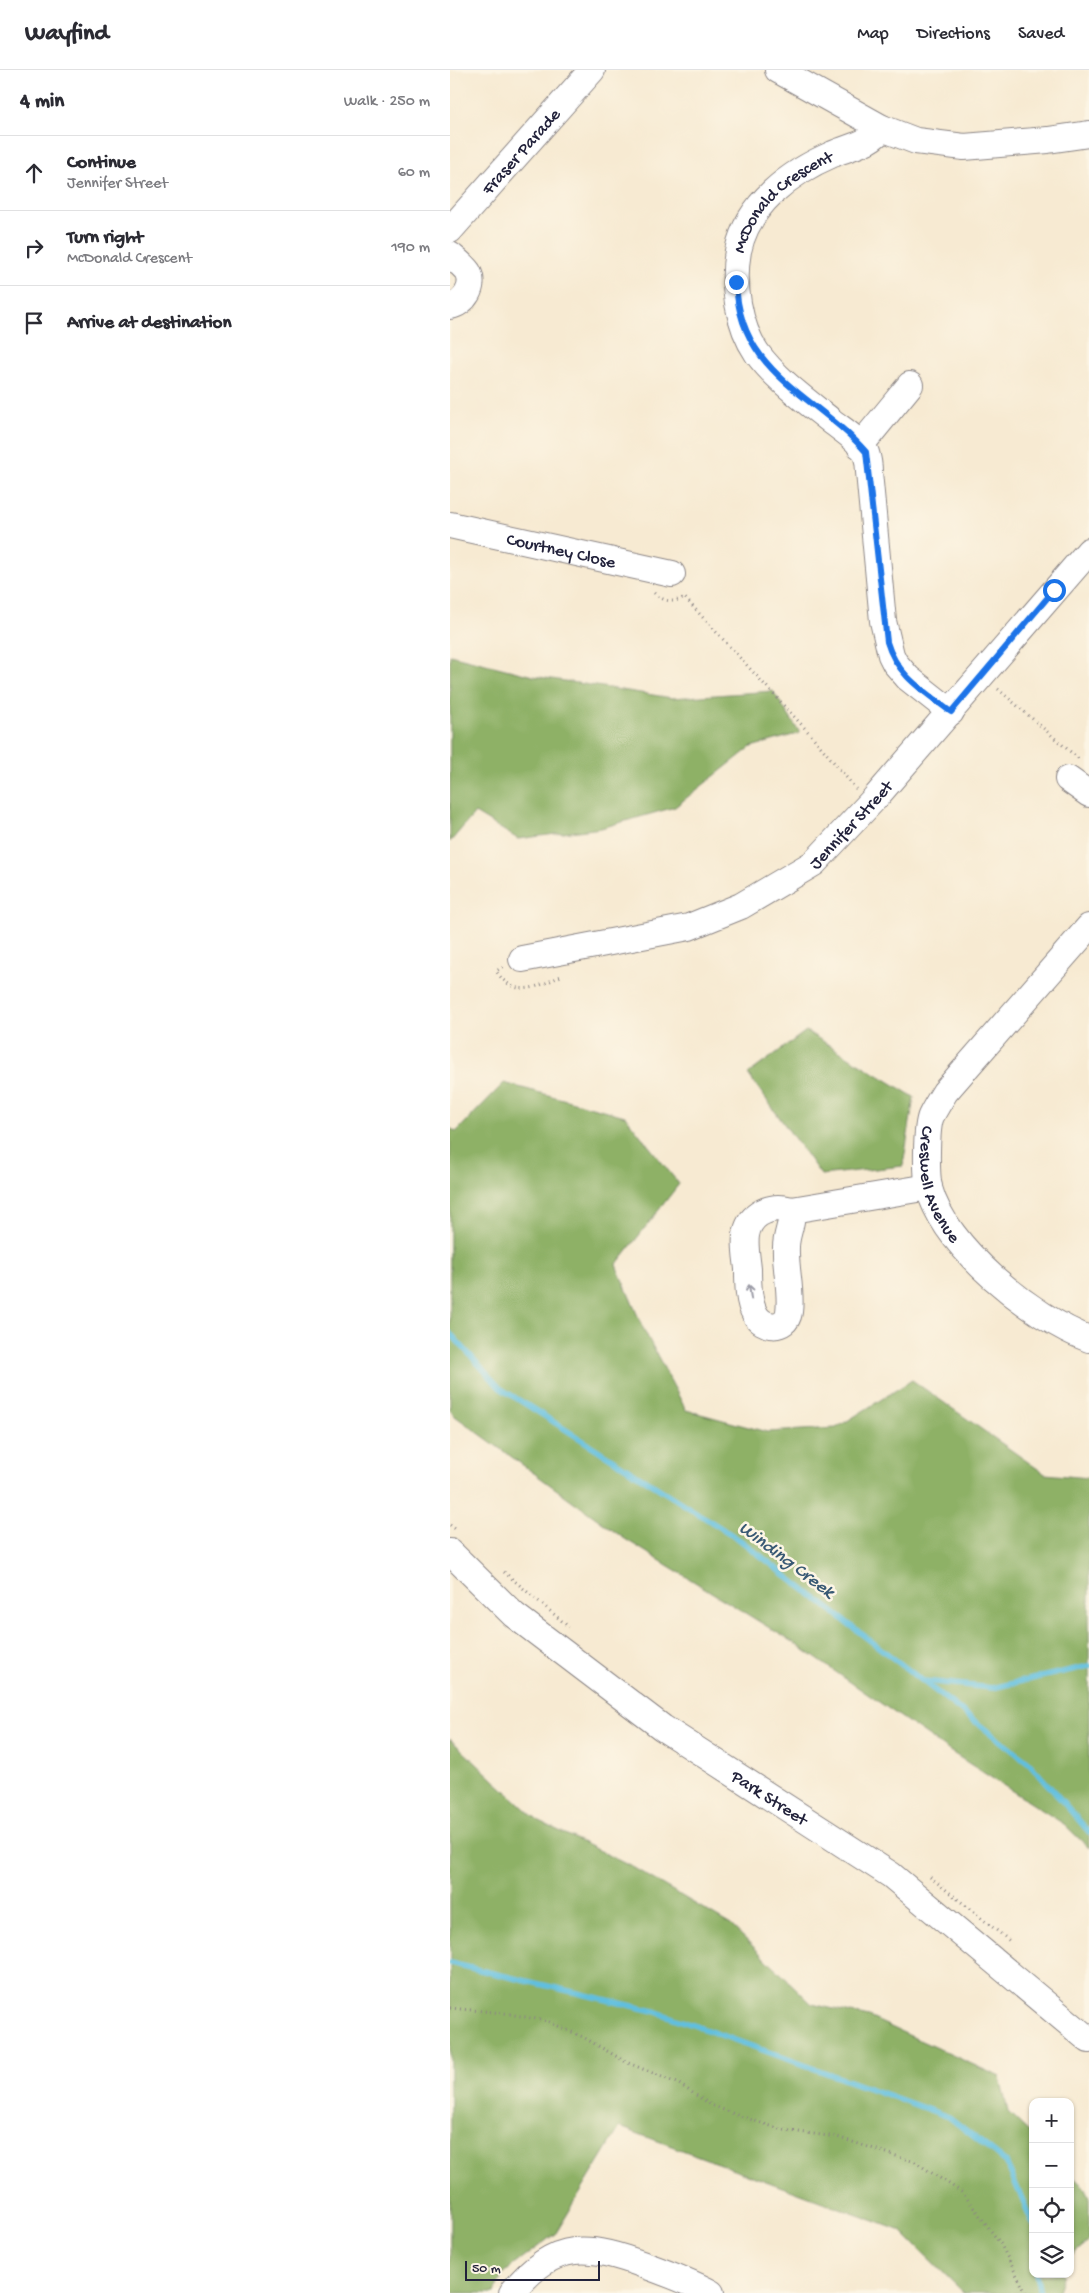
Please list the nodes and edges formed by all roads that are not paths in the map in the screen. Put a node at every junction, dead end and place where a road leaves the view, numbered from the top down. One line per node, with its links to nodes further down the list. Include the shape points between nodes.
1 (592, 70): 5 (street, Fraser Parade)
2 (778, 70): 3 (street)
3 (882, 128): 4 (street, via 930,144 964,147); 9 (street, McDonald Crescent, via 876,137 795,173 782,184 760,205 740,240 737,257 737,300 756,352 792,388)
4 (1089, 134)
5 (450, 230)
6 (450, 255): 7 (street, via 469,274 471,283 462,301)
7 (450, 306)
8 (910, 384): 9 (street)
9 (860, 446): 13 (street, McDonald Crescent, via 866,452 870,472 884,621 891,655 908,678)
10 (450, 525): 12 (street, Courtney Close)
11 (1089, 550): 13 (street, Jennifer Street)
12 (672, 574)
13 (951, 712): 17 (street, Jennifer Street, via 814,863 742,906 688,927)
14 (1075, 771): 15 (street)
15 (1089, 794)
16 (1089, 927): 18 (street, Creswell Avenue, via 945,1092 931,1117 927,1140)
17 (522, 959)
18 (929, 1187): 19 (street); 20 (street, Creswell Avenue, via 945,1222 978,1264 1029,1305 1070,1332)
19 (792, 1210)
20 (1089, 1339)
21 (457, 1545): 22 (street, Park Street, via 514,1615 664,1728 891,1875)
22 (1089, 2040)
23 (512, 2293): 24 (street, via 549,2260 580,2250 616,2255)
24 (711, 2293)

